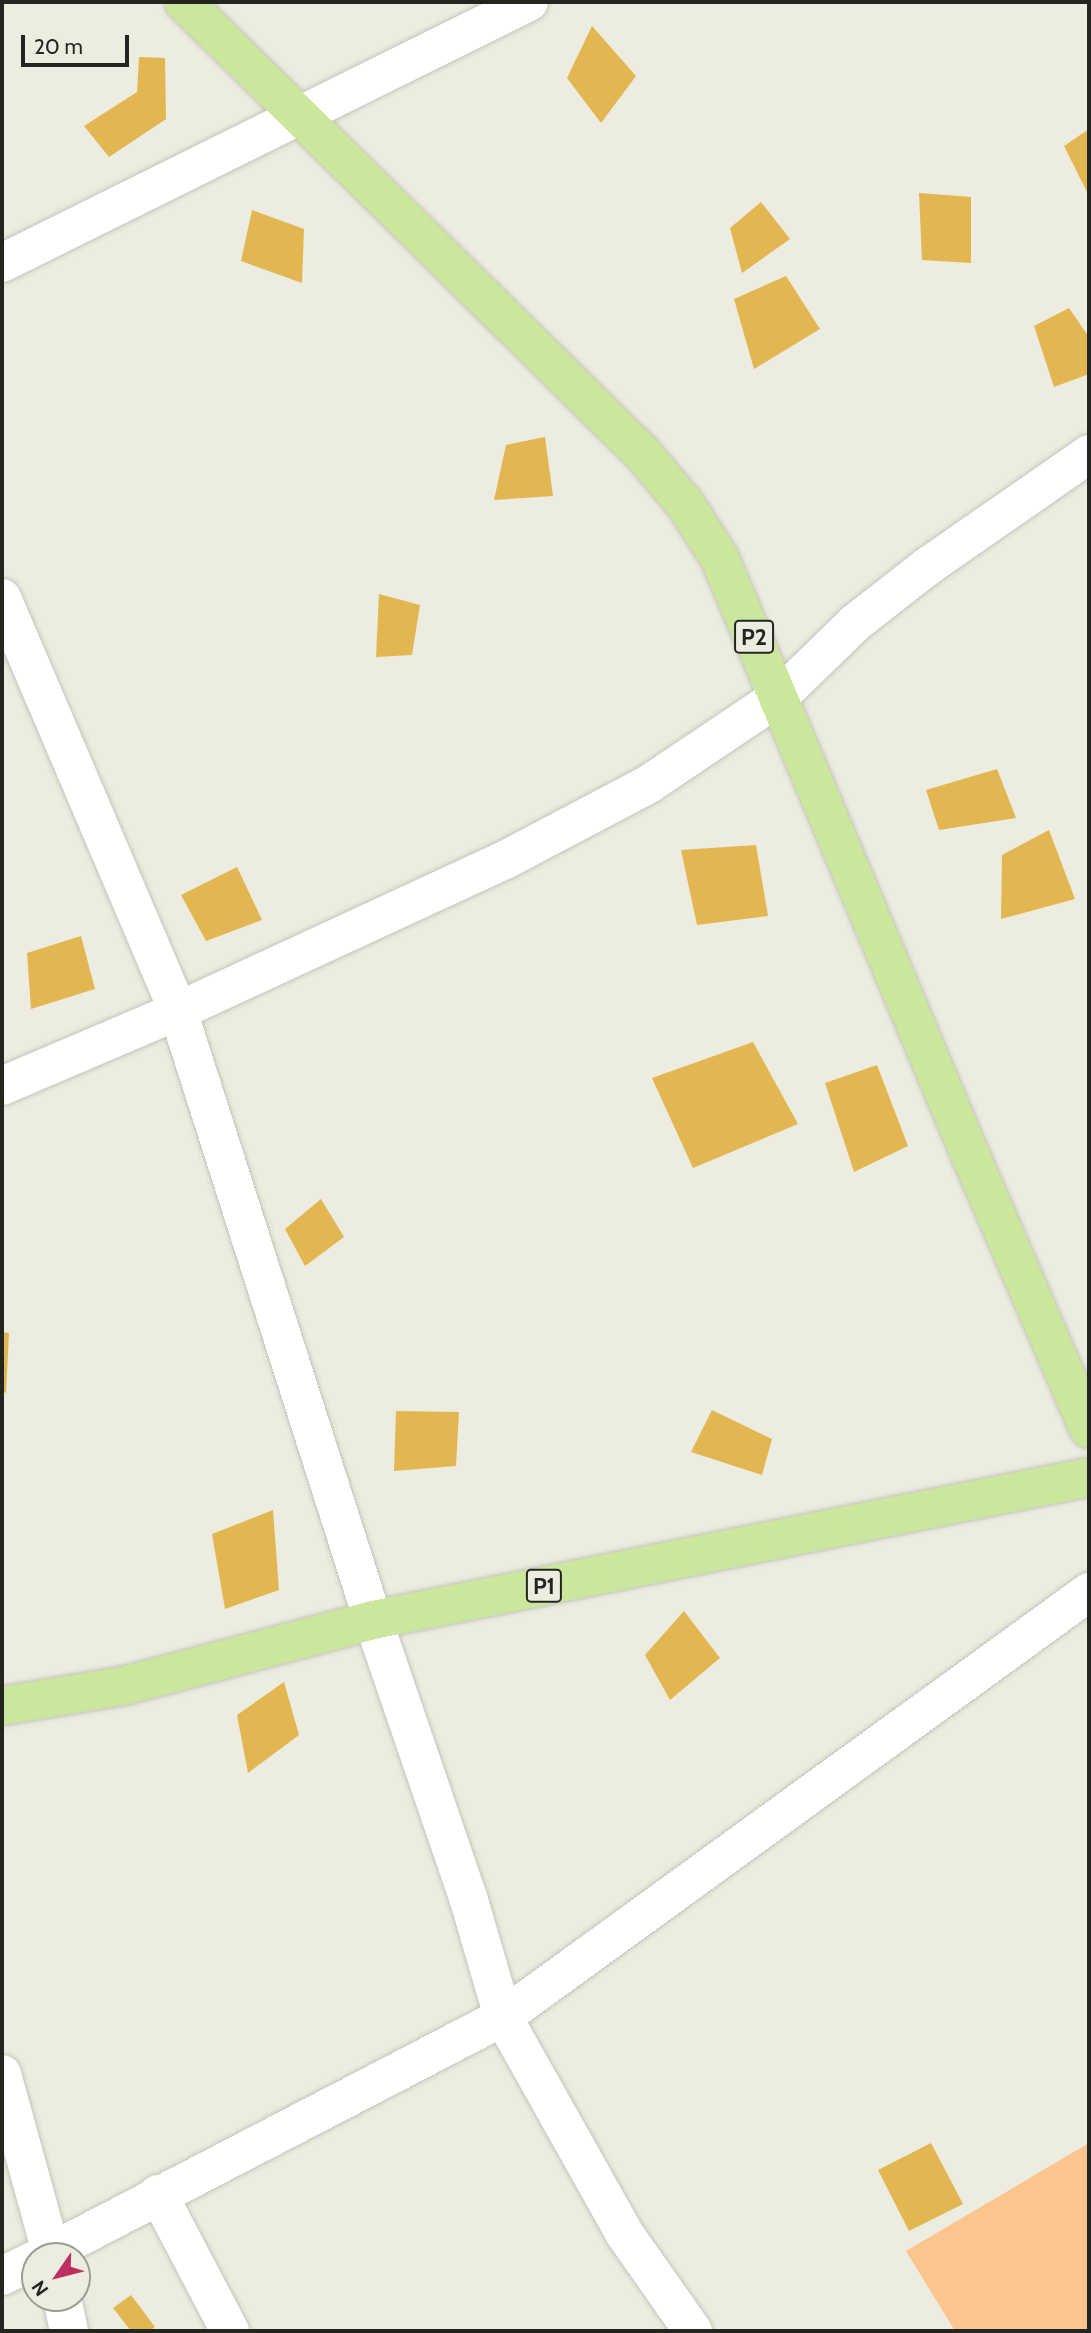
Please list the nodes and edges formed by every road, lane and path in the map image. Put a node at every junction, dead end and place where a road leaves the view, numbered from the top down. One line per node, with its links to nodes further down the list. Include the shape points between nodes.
1 (184, 2): 3 (main road, P2)
2 (529, 2): 3 (street)
3 (302, 116): 4 (street); 7 (main road, P2, via 643,454 685,504 720,559)
4 (2, 263)
5 (1089, 454): 7 (street, via 855,623)
6 (2, 598): 8 (street)
7 (780, 696): 8 (street, via 649,784); 10 (main road, P2)
8 (178, 1011): 9 (street); 13 (street)
9 (2, 1086)
10 (1089, 1429)
11 (1089, 1477): 13 (main road, P1)
12 (1089, 1592): 15 (street)
13 (373, 1620): 14 (main road, P1, via 127,1685); 15 (street, via 468,1896)
14 (2, 1706)
15 (503, 2017): 17 (street); 25 (street, via 624,2233)
16 (2, 2074): 18 (street)
17 (158, 2194): 19 (street); 24 (street)
18 (42, 2242)
19 (71, 2242)
20 (21, 2267): 21 (street)
21 (2, 2276)
22 (65, 2312): 23 (street)
23 (69, 2331)
24 (230, 2331)
25 (693, 2331)

